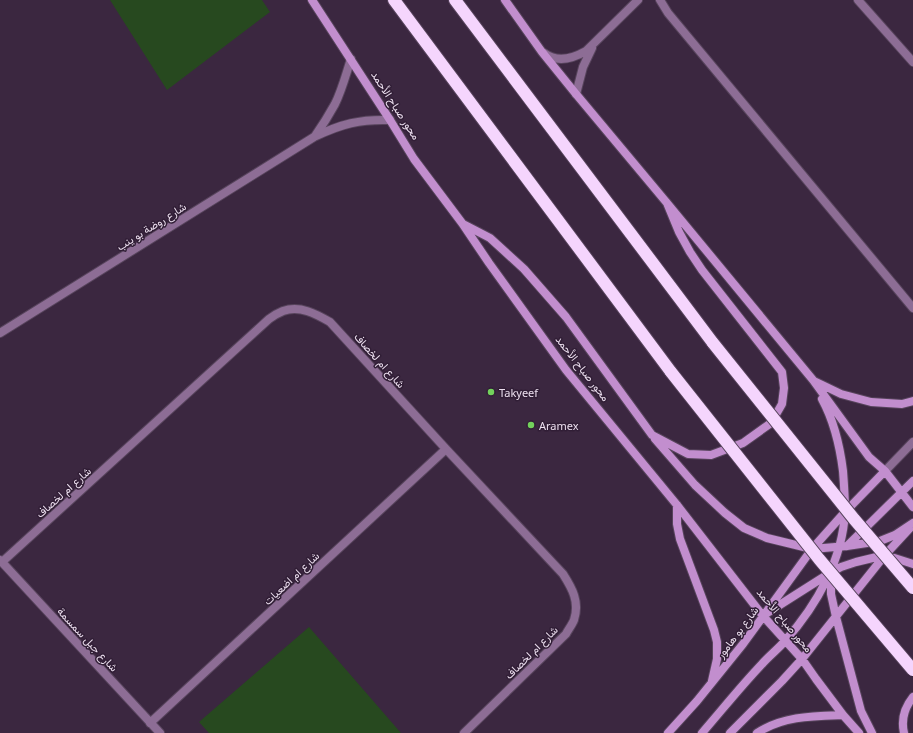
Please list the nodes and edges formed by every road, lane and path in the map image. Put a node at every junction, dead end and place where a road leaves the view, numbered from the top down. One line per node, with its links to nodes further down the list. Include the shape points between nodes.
1 (312, 0): 10 (street, محور صباح الأحمد)
2 (394, 0): 42 (highway, bridge, via 671,372 819,559)
3 (455, 0): 37 (highway, bridge, via 713,343 854,519)
4 (505, 0): 9 (street)
5 (638, 0): 8 (street)
6 (660, 0): 17 (street, via 668,13)
7 (858, 0): 11 (street)
8 (594, 44): 9 (street, via 578,56 565,59 554,58); 12 (street, via 583,67)
9 (542, 52): 12 (street)
10 (351, 59): 13 (street, محور صباح الأحمد); 14 (street, شارع روضة بو ينب, via 335,104)
11 (913, 62)
12 (576, 94): 15 (street)
13 (390, 120): 14 (street, شارع روضة بو ينب, via 362,120); 16 (street, محور صباح الأحمد, via 414,159)
14 (314, 137): 18 (street, شارع روضة بو ينب)
15 (667, 203): 19 (street); 21 (street, via 690,252 702,270 782,372 784,388 782,404 771,423 742,443 711,455 688,454)
16 (462, 224): 21 (street, via 490,238 524,269 566,317); 27 (street, محور صباح الأحمد, via 566,370)
17 (913, 308)
18 (0, 334)
19 (813, 380): 20 (street, via 841,394 871,402 902,404); 24 (street, via 869,457); 29 (street, via 835,430 842,464)
20 (913, 401)
21 (652, 435): 32 (street, via 695,485 744,528 767,538)
22 (913, 442): 24 (street)
23 (446, 449): 34 (street, شارع ام لخصاف, via 330,322 315,313 299,309 284,311 269,319); 46 (street, شارع ام اضعيات); 48 (street, شارع ام لخصاف, via 563,574 572,587 576,603 574,619 566,634)
24 (885, 471): 26 (street); 29 (street, شارع بو هامور)
25 (913, 481): 26 (street)
26 (902, 492): 28 (street); 31 (street)
27 (677, 505): 38 (street, محور صباح الأحمد); 43 (street, via 680,539 717,642 717,659)
28 (913, 507)
29 (845, 512): 31 (street); 32 (street, شارع بو هامور)
30 (913, 524): 31 (street, via 880,541); 33 (street)
31 (843, 546): 32 (street); 36 (street, via 843,551)
32 (812, 549): 38 (street, شارع بو هامور)
33 (885, 555): 35 (street); 36 (street); 39 (street)
34 (1, 561): 46 (street, شارع جبل سمسمة)
35 (913, 564)
36 (832, 571): 38 (street); 39 (street, via 831,594); 40 (street, via 809,611)
37 (913, 588)
38 (764, 616): 40 (street, محور صباح الأحمد); 43 (street, شارع بو هامور)
39 (836, 617): 41 (street); 54 (street, via 861,711)
40 (785, 641): 41 (street, محور صباح الأحمد); 50 (street, via 761,664)
41 (802, 659): 45 (street, محور صباح الأحمد); 51 (street)
42 (913, 670)
43 (711, 684): 49 (street, شارع بو هامور)
44 (913, 697): 55 (street, via 903,716)
45 (843, 716): 52 (street, via 792,719 776,723); 53 (street, محور صباح الأحمد)
46 (150, 722): 47 (street, شارع جبل سمسمة)
47 (160, 733)
48 (464, 733)
49 (668, 733)
50 (702, 733)
51 (730, 733)
52 (757, 733)
53 (859, 733)
54 (872, 733)
55 (904, 733)

